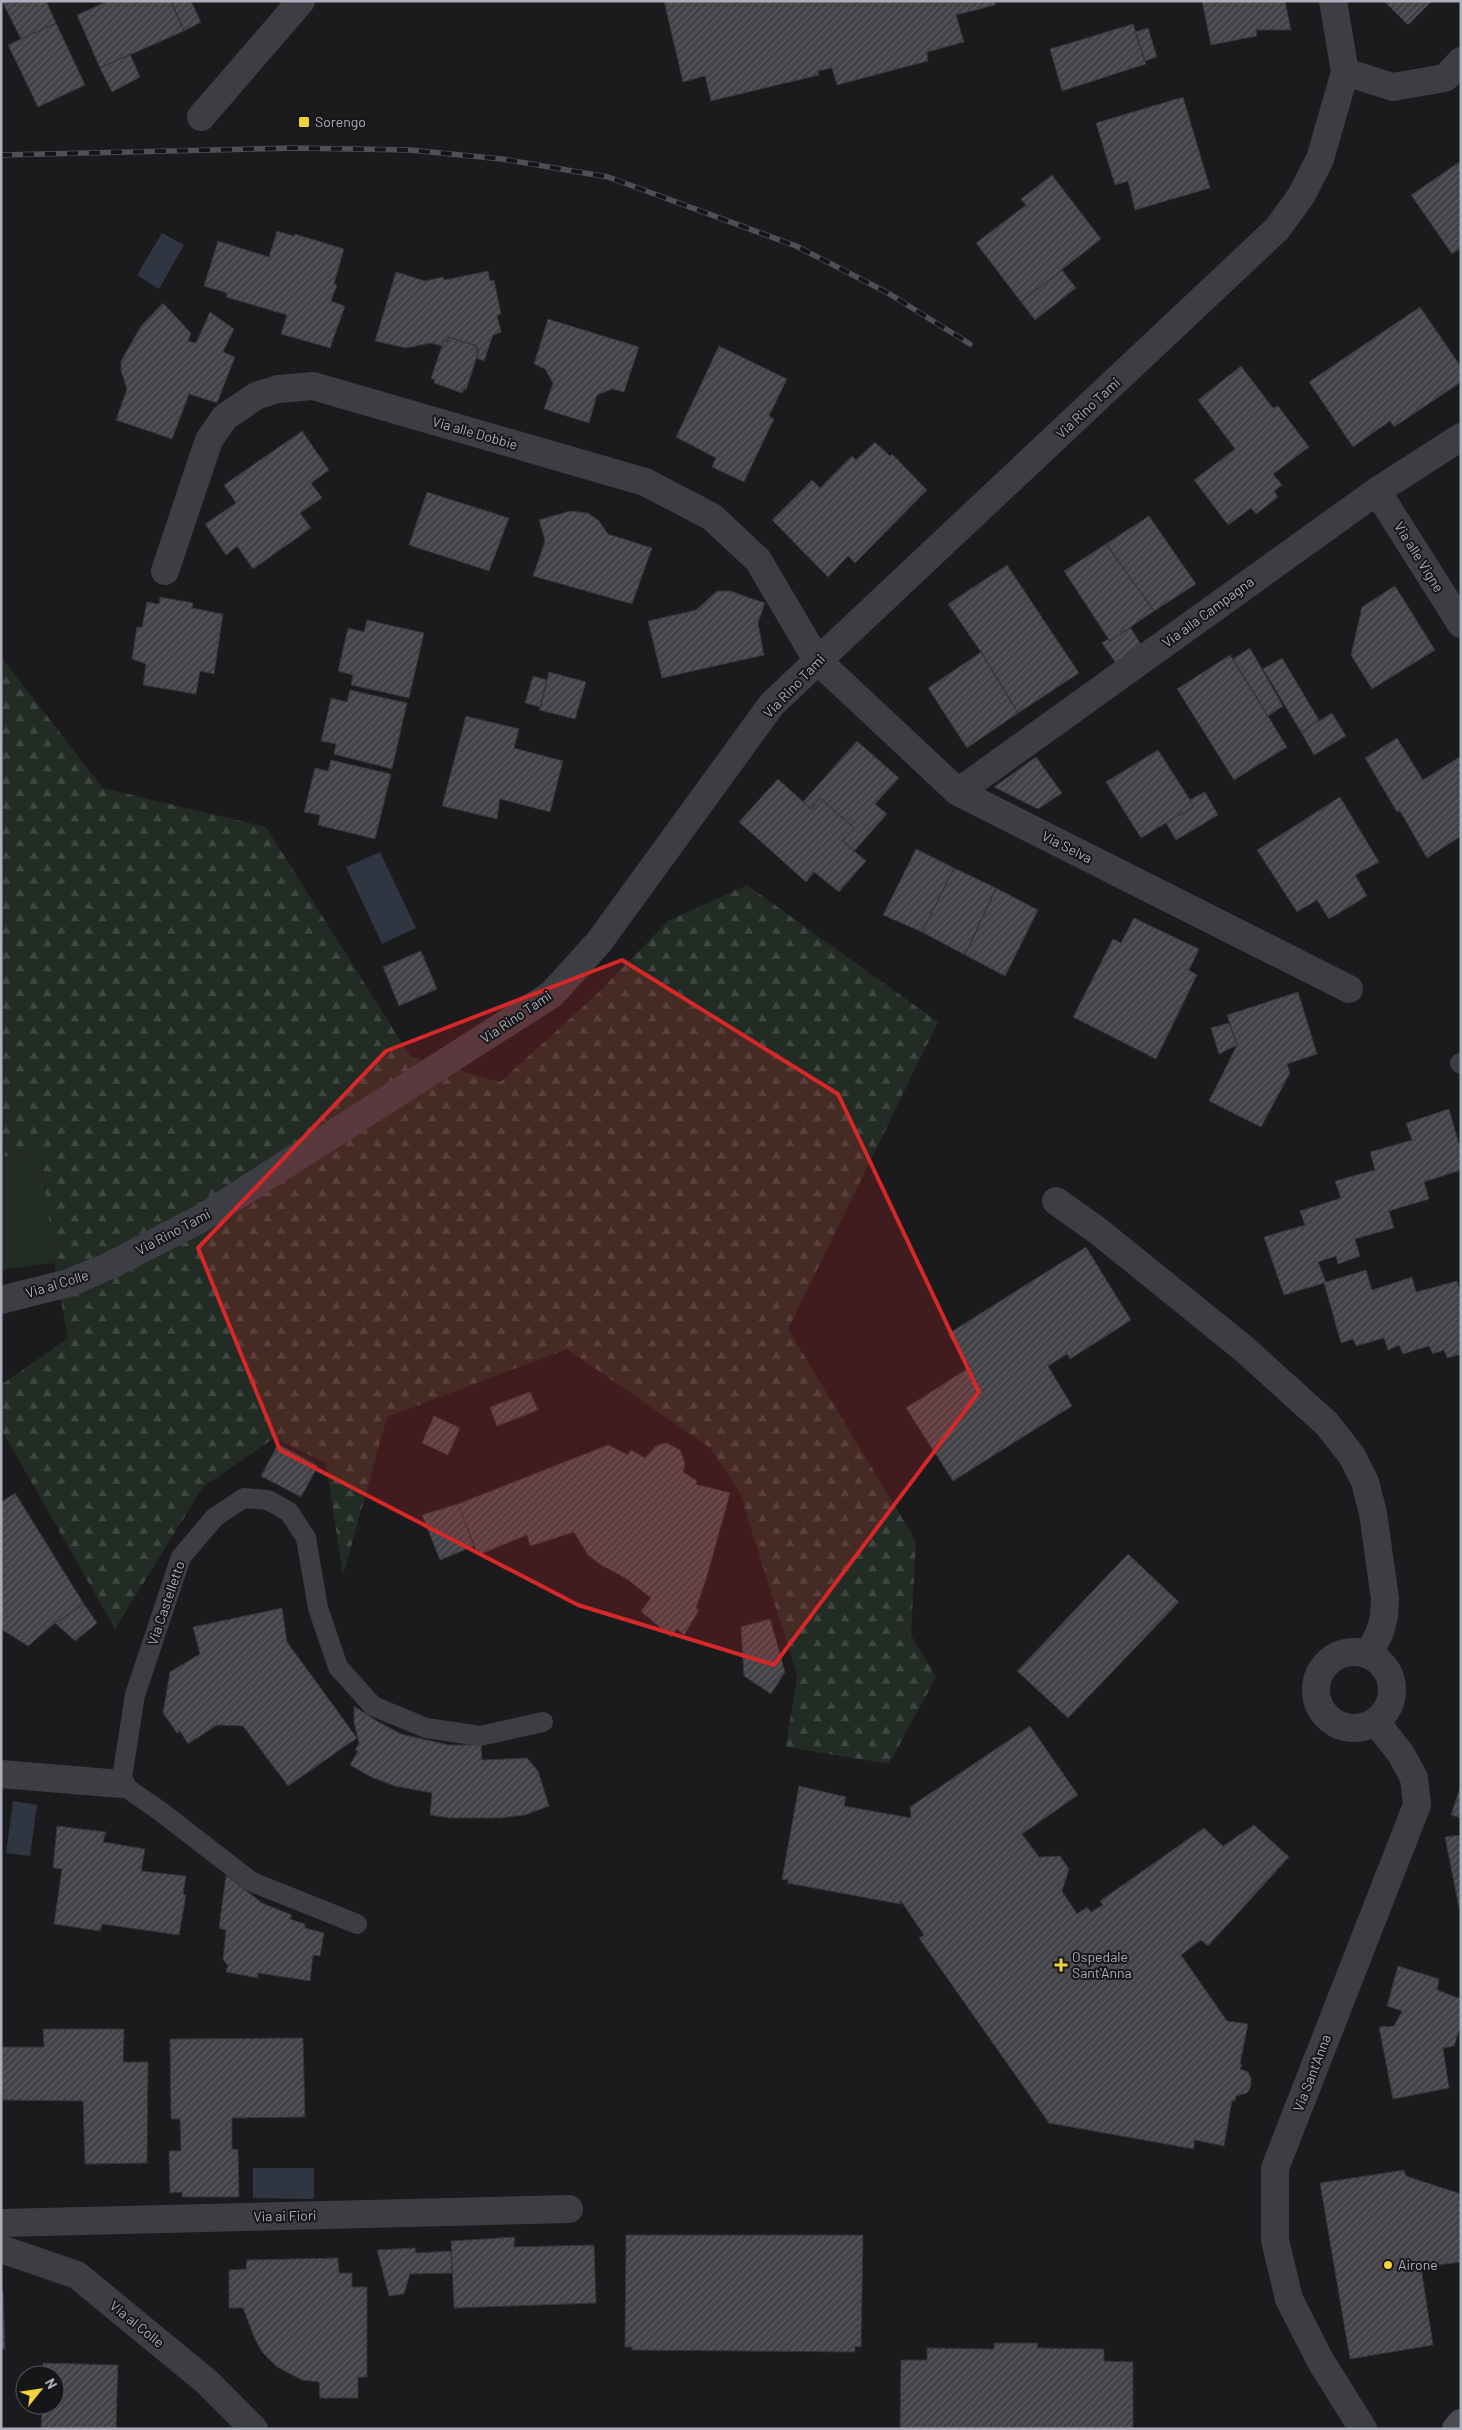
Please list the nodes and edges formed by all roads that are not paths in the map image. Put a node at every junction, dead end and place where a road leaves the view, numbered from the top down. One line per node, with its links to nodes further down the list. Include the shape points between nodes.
1 (301, 1): 5 (street)
2 (1333, 1): 4 (street, Via Rino Tami)
3 (1461, 61): 4 (street, via 1445,78 1393,87)
4 (1345, 72): 10 (street, Via Rino Tami, via 1320,159 1301,196 1276,229)
5 (201, 117)
6 (1461, 437): 7 (street, Via alla Campagna)
7 (1377, 491): 9 (street, Via alle Vigne); 11 (street, Via alla Campagna)
8 (166, 571): 10 (street, Via alle Dobbie, via 209,440 225,417 256,396 278,389 313,386 645,482 712,517 758,560)
9 (1461, 624)
10 (817, 660): 11 (street, Via Selva); 14 (street, Via Rino Tami, via 772,704 599,942 552,994 202,1218)
11 (958, 792): 12 (street, Via Selva)
12 (1349, 989)
13 (1056, 1201): 16 (street, via 1243,1348 1327,1424 1352,1456 1365,1482 1373,1513 1385,1599 1380,1632)
14 (111, 1265): 15 (street, Via al Colle, via 69,1283)
15 (1, 1300)
16 (1369, 1654): 18 (street, via 1387,1669 1391,1680 1390,1703); 18 (street, via 1346,1652 1327,1662 1320,1670 1316,1695 1327,1718 1338,1725 1364,1727)
17 (544, 1722): 20 (lane, Via Castelletto, via 480,1736 426,1728 373,1706 338,1667 318,1608 306,1538 289,1512 268,1500 244,1498 215,1516 181,1557 135,1694)
18 (1376, 1722): 27 (street, Via Sant'Anna, via 1401,1754 1414,1778 1417,1805 1275,2168 1275,2240 1290,2299 1320,2360)
19 (1, 1774): 20 (street)
20 (121, 1784): 21 (lane, via 160,1810 252,1882)
21 (357, 1924)
22 (569, 2209): 23 (street, Via ai Fiori)
23 (1, 2223)
24 (1, 2249): 26 (street, Via al Colle, via 77,2275 208,2382)
25 (1461, 2423): 28 (main road)
26 (254, 2429)
27 (1363, 2429)
28 (1456, 2429)

